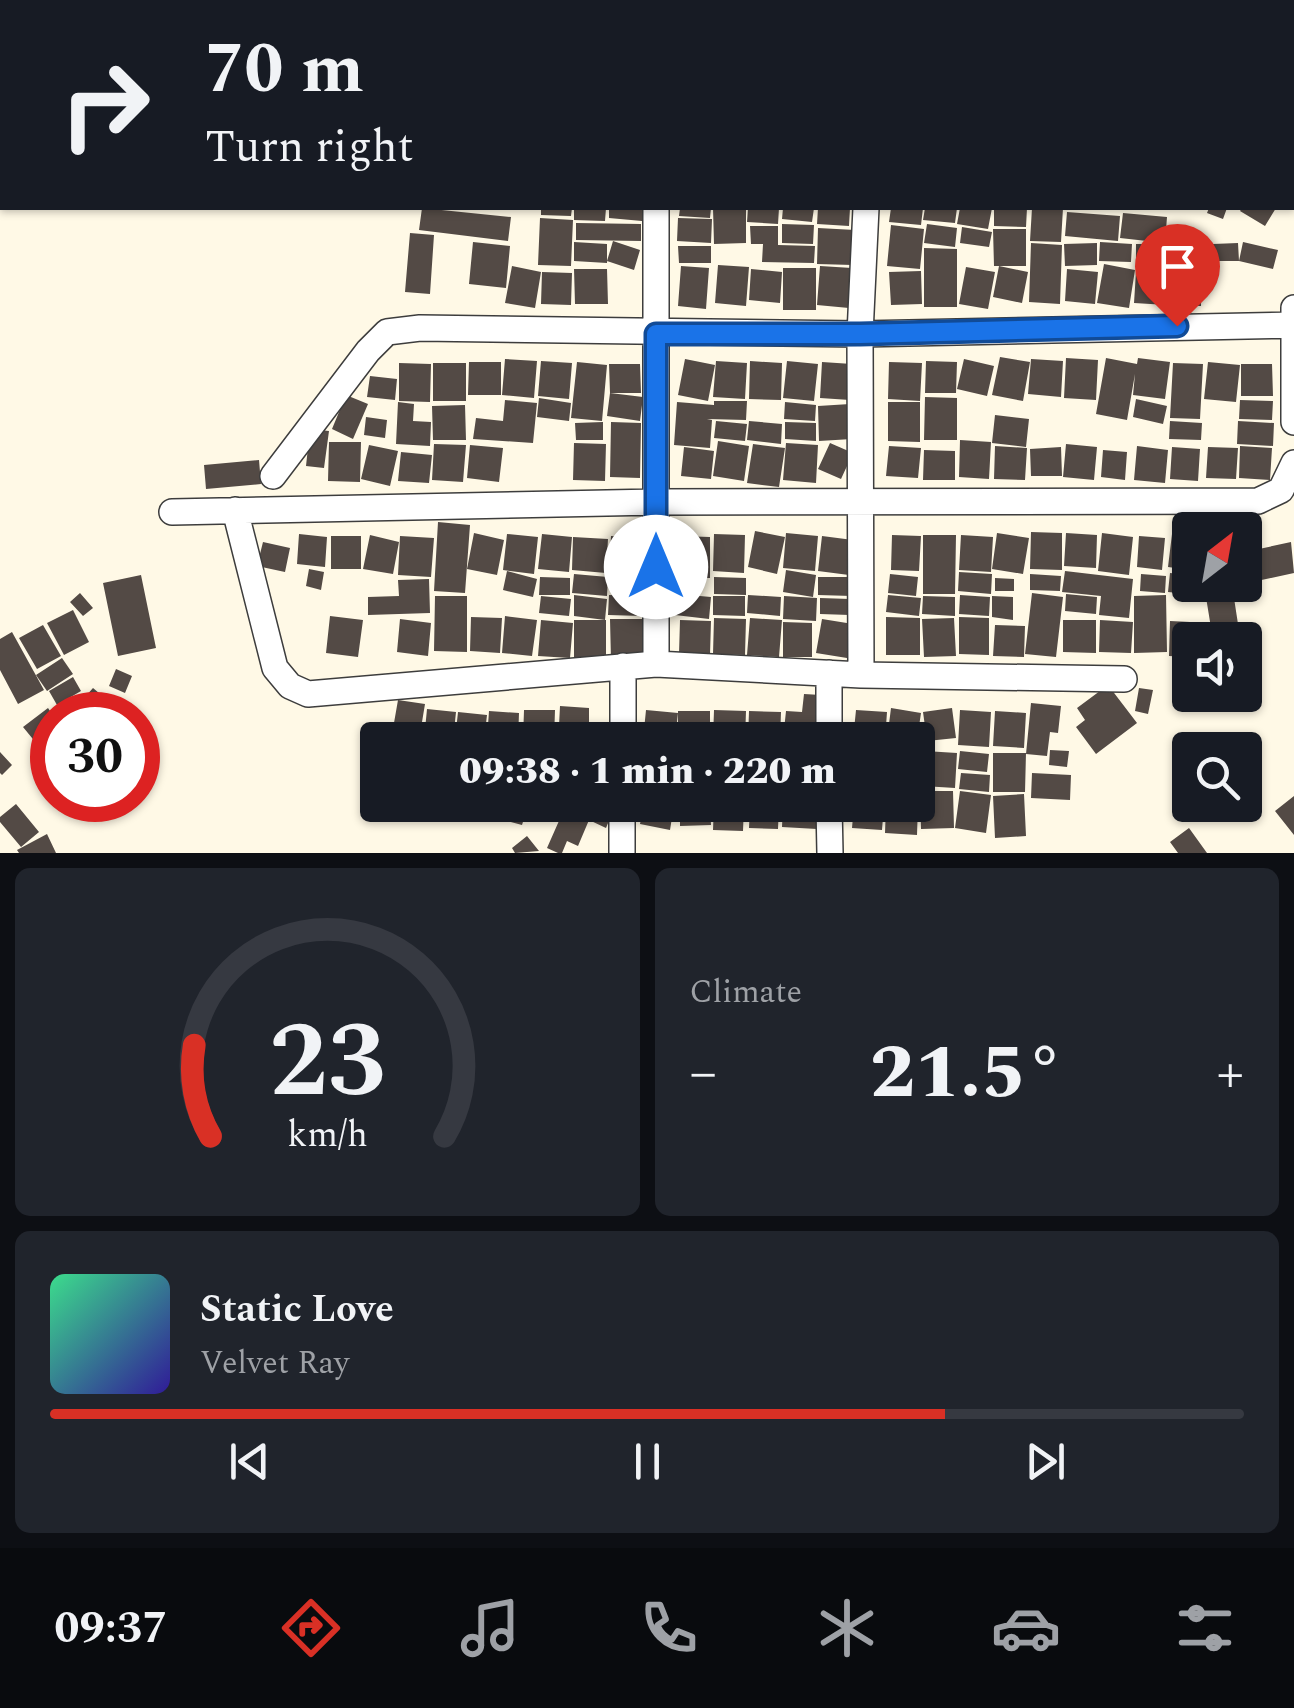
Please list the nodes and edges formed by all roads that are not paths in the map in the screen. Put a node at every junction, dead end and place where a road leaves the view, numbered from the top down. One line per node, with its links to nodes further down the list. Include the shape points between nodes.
1 (656, 210): 5 (street)
2 (866, 210): 6 (street)
3 (1294, 308): 4 (street)
4 (1293, 325): 6 (street); 7 (street)
5 (656, 334): 6 (street); 9 (street, via 387,332); 10 (street)
6 (860, 334): 11 (street)
7 (1294, 422)
8 (1294, 462): 11 (street, via 1281,490 1258,501)
9 (273, 476)
10 (656, 502): 11 (street); 12 (street); 14 (street)
11 (861, 504): 17 (street)
12 (236, 510): 13 (street); 15 (street, via 275,668 308,694)
13 (172, 512)
14 (656, 664): 15 (street); 16 (street)
15 (623, 666): 19 (street)
16 (829, 673): 17 (street); 20 (street)
17 (861, 675): 18 (street)
18 (1124, 679)
19 (622, 722)
20 (829, 722)
21 (622, 822): 23 (street)
22 (830, 822): 24 (street)
23 (622, 853)
24 (830, 853)

